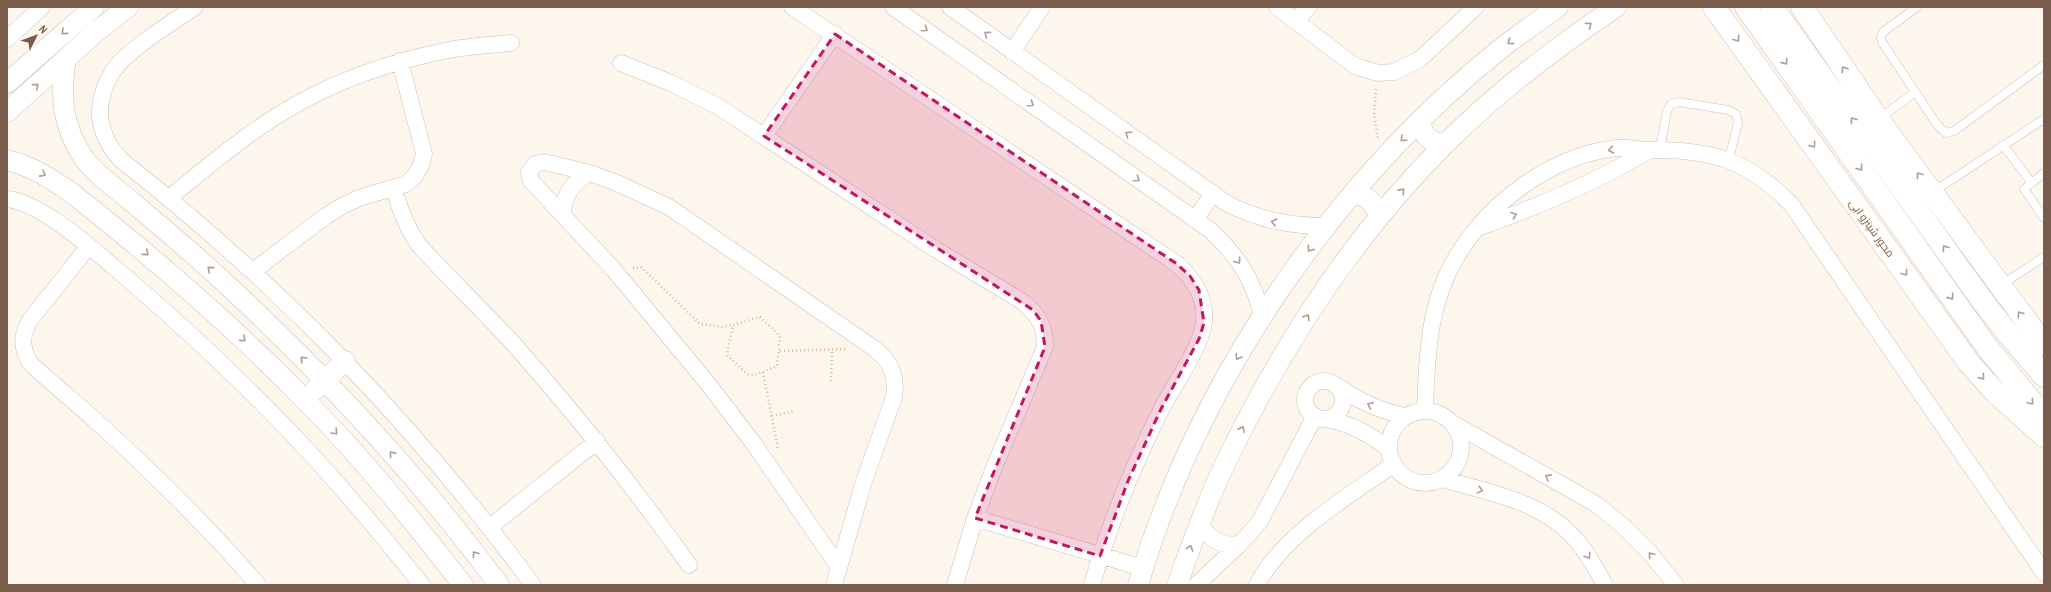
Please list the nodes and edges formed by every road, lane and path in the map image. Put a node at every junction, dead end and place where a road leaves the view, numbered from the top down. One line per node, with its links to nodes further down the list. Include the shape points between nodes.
1 (42, 7): 21 (street)
2 (94, 7): 28 (street, one-way to 28)
3 (128, 7): 24 (street)
4 (195, 7): 49 (street, via 138,47 114,70 100,104 99,119 110,148 121,160)
5 (792, 7): 20 (street)
6 (893, 7): 54 (street, one-way to 54)
7 (950, 7): 23 (street, one-way to 7)
8 (1042, 7): 23 (street)
9 (1277, 7): 19 (street)
10 (1309, 7): 19 (street)
11 (1476, 7): 19 (street, via 1420,59 1394,72 1378,73 1355,66)
12 (1558, 7): 35 (street, one-way to 35, via 1500,50)
13 (1616, 7): 37 (street, one-way to 13, via 1523,74)
14 (1714, 7): 82 (main road, محور شينزو ابى, one-way to 82, via 1969,363 1995,392)
15 (1746, 7): 79 (main road, one-way to 79, via 2010,378)
16 (1772, 7): 70 (main road, one-way to 16, via 1984,302)
17 (1802, 7): 33 (main road, one-way to 17)
18 (1917, 7): 29 (lane, via 1888,27 1881,37 1885,48)
19 (1296, 20)
20 (835, 34): 36 (street); 91 (street, via 1177,264 1190,276 1199,290 1204,306 1204,323 1199,340 1161,409)
21 (7, 39)
22 (511, 43): 25 (street, via 455,49)
23 (1012, 52): 46 (street, one-way to 23)
24 (66, 59): 31 (street, one-way to 24); 71 (street, one-way to 24, via 213,271 84,158 71,136 63,110 62,85)
25 (400, 61): 45 (street, via 424,154 415,176 406,184); 49 (street, via 341,82 285,110 234,146)
26 (621, 63): 36 (street, via 671,83 719,107)
27 (2044, 65): 29 (lane, via 1950,133 1941,130)
28 (7, 83)
29 (1915, 92): 33 (lane)
30 (1375, 94): 32 (path)
31 (7, 112)
32 (1374, 113)
33 (1878, 119): 48 (main road, one-way to 33)
34 (2044, 119): 38 (lane)
35 (1421, 120): 37 (street, via 1421,127 1427,138 1432,142); 47 (street, one-way to 47)
36 (764, 136): 87 (street, via 929,245 1023,302 1041,321 1045,334 1043,354 1016,412)
37 (1445, 144): 52 (street, one-way to 37)
38 (2003, 145): 44 (lane); 48 (lane)
39 (1655, 150): 41 (street, via 1704,153); 41 (lane, via 1667,111 1672,104 1680,102 1728,110 1736,114 1738,123); 56 (street, one-way to 39, via 1565,195); 56 (street, one-way to 56, via 1618,148 1577,158 1534,179 1506,198)
40 (7, 160): 74 (street, one-way to 74, via 54,180 132,241 195,295)
41 (1729, 160): 94 (street, via 1757,174 1791,204)
42 (590, 173): 51 (street, via 569,190 565,198); 51 (street, via 544,162 532,167 529,172 530,181); 65 (street, via 669,207)
43 (2044, 173): 44 (lane)
44 (2031, 182): 53 (lane, via 2025,190)
45 (394, 188): 60 (street, via 342,206); 83 (street, via 406,226 418,244 517,348)
46 (1213, 193): 54 (street); 55 (street, one-way to 46, via 1284,224 1264,219 1245,212)
47 (1353, 193): 52 (street, via 1370,200); 55 (street)
48 (1932, 193): 61 (main road)
49 (169, 198): 60 (street)
50 (7, 199): 57 (street, via 24,202 37,209)
51 (564, 216): 59 (street)
52 (1380, 216): 88 (street, one-way to 52, via 1250,412 1279,360 1311,310)
53 (2044, 218)
54 (1195, 220): 62 (street, one-way to 62, via 1225,244 1238,260 1250,278)
55 (1327, 226): 62 (street, one-way to 62)
56 (1477, 228): 75 (street, via 1454,262 1442,286 1432,318)
57 (89, 246): 96 (street, via 30,320 23,336 24,353 30,363 150,471); 97 (street, via 165,311 249,390 375,526)
58 (2044, 257): 61 (lane)
59 (614, 270): 63 (path, via 641,267 700,324 722,327); 93 (street, via 714,390)
60 (253, 271): 68 (street)
61 (2000, 286): 64 (main road, one-way to 61)
62 (1262, 316): 95 (street, one-way to 95, via 1195,438 1167,502)
63 (733, 325): 67 (path, via 758,316 762,318 781,338); 69 (path, via 727,355 747,374)
64 (2044, 344)
65 (875, 348): 66 (path); 93 (street, via 890,364 895,386 894,396)
66 (832, 350): 67 (path); 72 (path)
67 (780, 351): 69 (path, via 777,366)
68 (345, 361): 71 (street); 89 (street, via 396,414)
69 (763, 372): 77 (path)
70 (2044, 376)
71 (324, 381): 74 (street); 99 (street, one-way to 71, via 384,444)
72 (831, 381)
73 (1338, 387): 78 (street, one-way to 73, via 1377,408); 80 (street, via 1343,400 1342,407 1333,417); 80 (street, via 1328,381 1316,382 1305,396 1307,408)
74 (305, 400): 98 (street, one-way to 98, via 417,525)
75 (1425, 410): 78 (street); 81 (street, via 1446,416)
76 (795, 411): 77 (path)
77 (772, 416): 84 (path)
78 (1405, 416): 85 (street, via 1393,431)
79 (2044, 417)
80 (1321, 418): 85 (street, via 1354,427 1378,441); 90 (street, via 1268,508)
81 (1454, 424): 86 (street, via 1460,435 1462,448 1453,471); 108 (street, one-way to 81, via 1650,553 1596,504)
82 (2044, 436)
83 (597, 441): 89 (street); 92 (street)
84 (779, 455)
85 (1392, 457): 86 (street, via 1399,472 1415,481 1425,483); 106 (street, via 1285,545)
86 (1443, 479): 107 (street, one-way to 107, via 1517,499 1544,514 1577,540)
87 (975, 518): 91 (street); 102 (street)
88 (1200, 522): 90 (street, via 1212,539 1226,545); 104 (street, one-way to 88)
89 (490, 527): 100 (street)
90 (1240, 544): 105 (street)
91 (1100, 556): 95 (street); 103 (street)
92 (689, 565)
93 (838, 566): 101 (street)
94 (2044, 573)
95 (1140, 576)
96 (258, 585)
97 (422, 585)
98 (464, 585)
99 (499, 585)
100 (533, 585)
101 (834, 585)
102 (955, 585)
103 (1092, 585)
104 (1177, 585)
105 (1196, 585)
106 (1257, 585)
107 (1605, 585)
108 (1676, 585)

